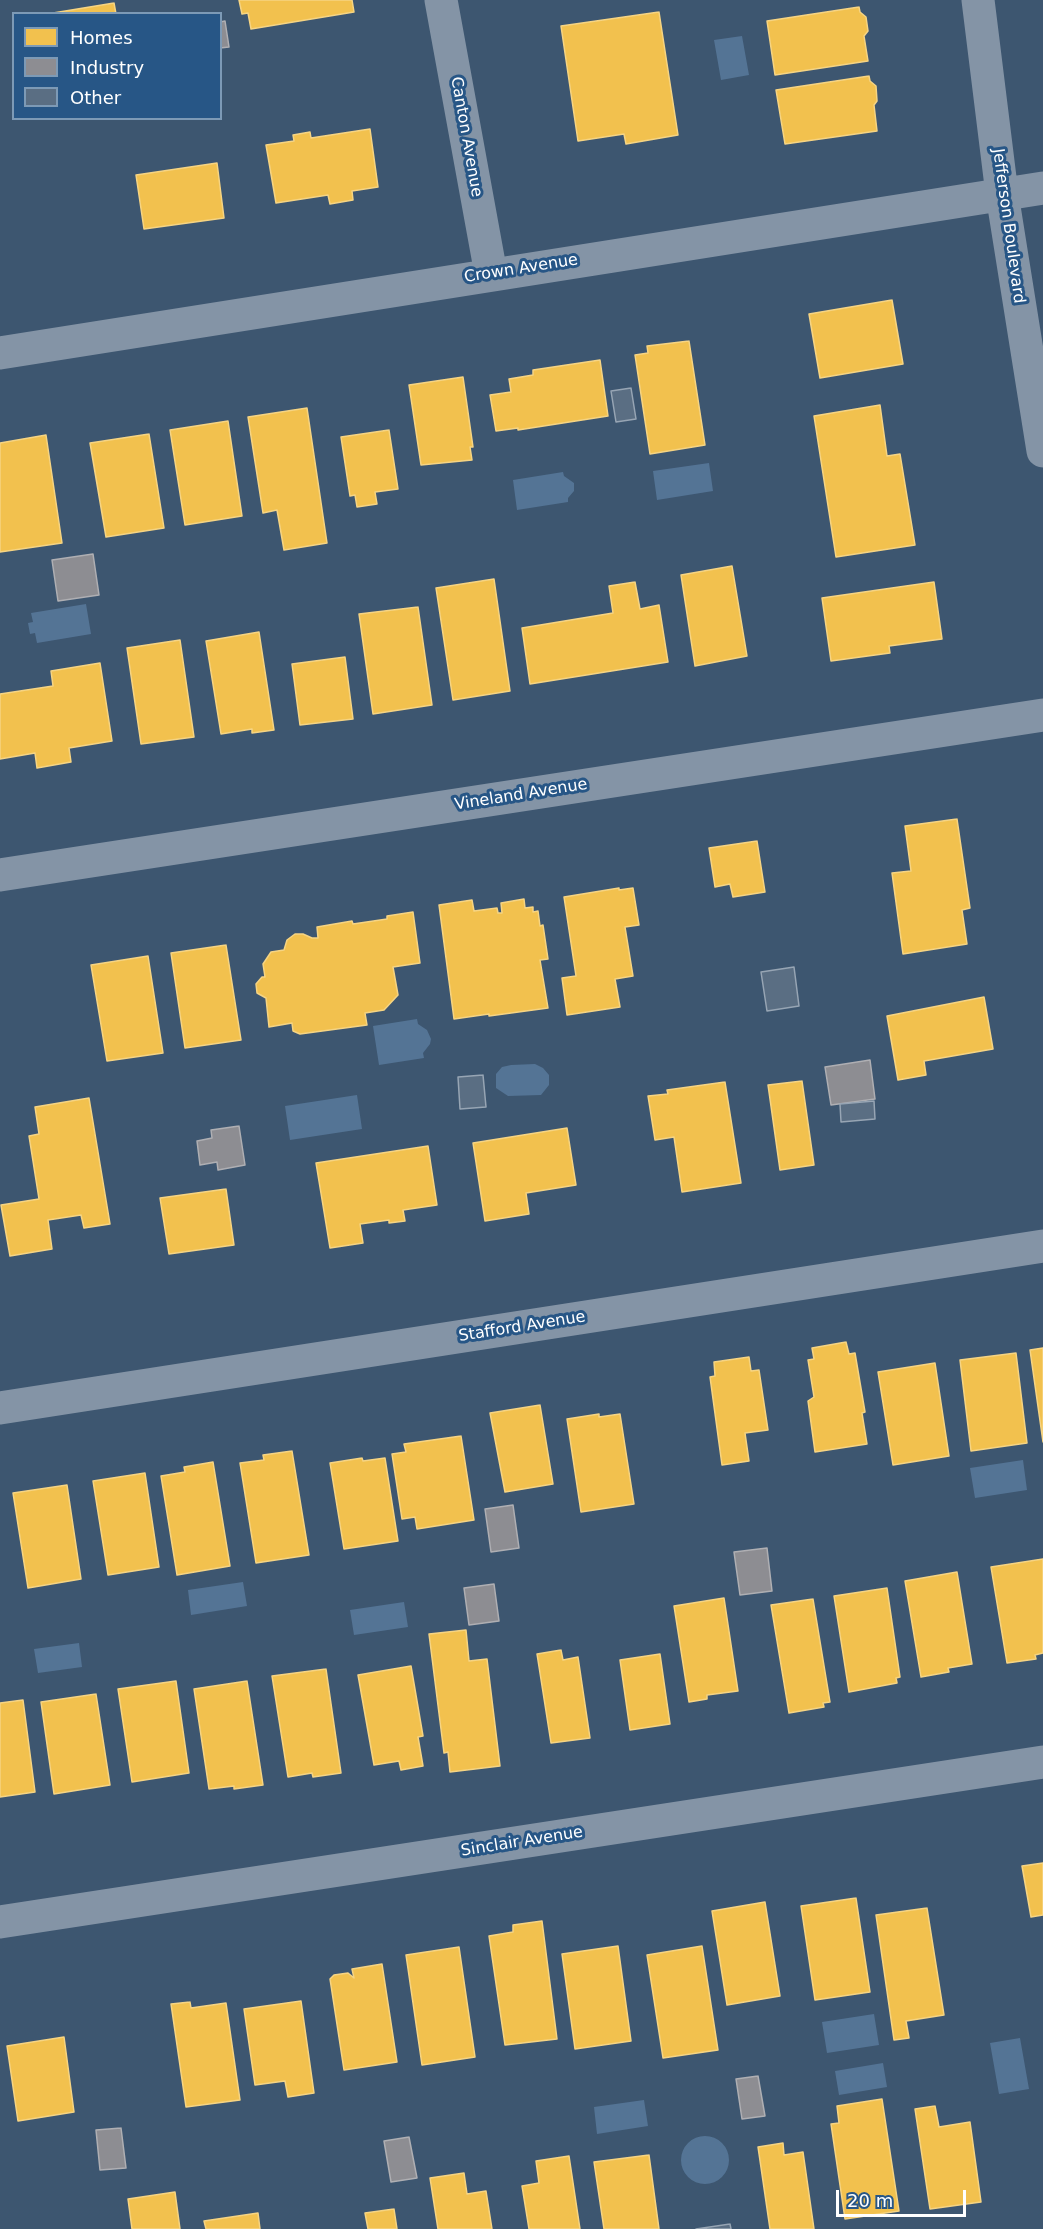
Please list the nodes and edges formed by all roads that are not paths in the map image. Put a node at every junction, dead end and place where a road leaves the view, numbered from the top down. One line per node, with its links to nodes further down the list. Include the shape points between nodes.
1 (441, 0): 5 (street, Canton Avenue)
2 (978, 0): 4 (street, Jefferson Boulevard)
3 (1043, 188): 4 (street, Crown Avenue)
4 (1002, 194): 5 (street, Crown Avenue); 7 (street, Jefferson Boulevard)
5 (491, 274): 6 (street, Crown Avenue)
6 (0, 353)
7 (1043, 451)
8 (1043, 715): 9 (street, Vineland Avenue)
9 (0, 875)
10 (1043, 1246): 11 (street, Stafford Avenue)
11 (0, 1408)
12 (1043, 1762): 13 (street, Sinclair Avenue)
13 (0, 1922)

